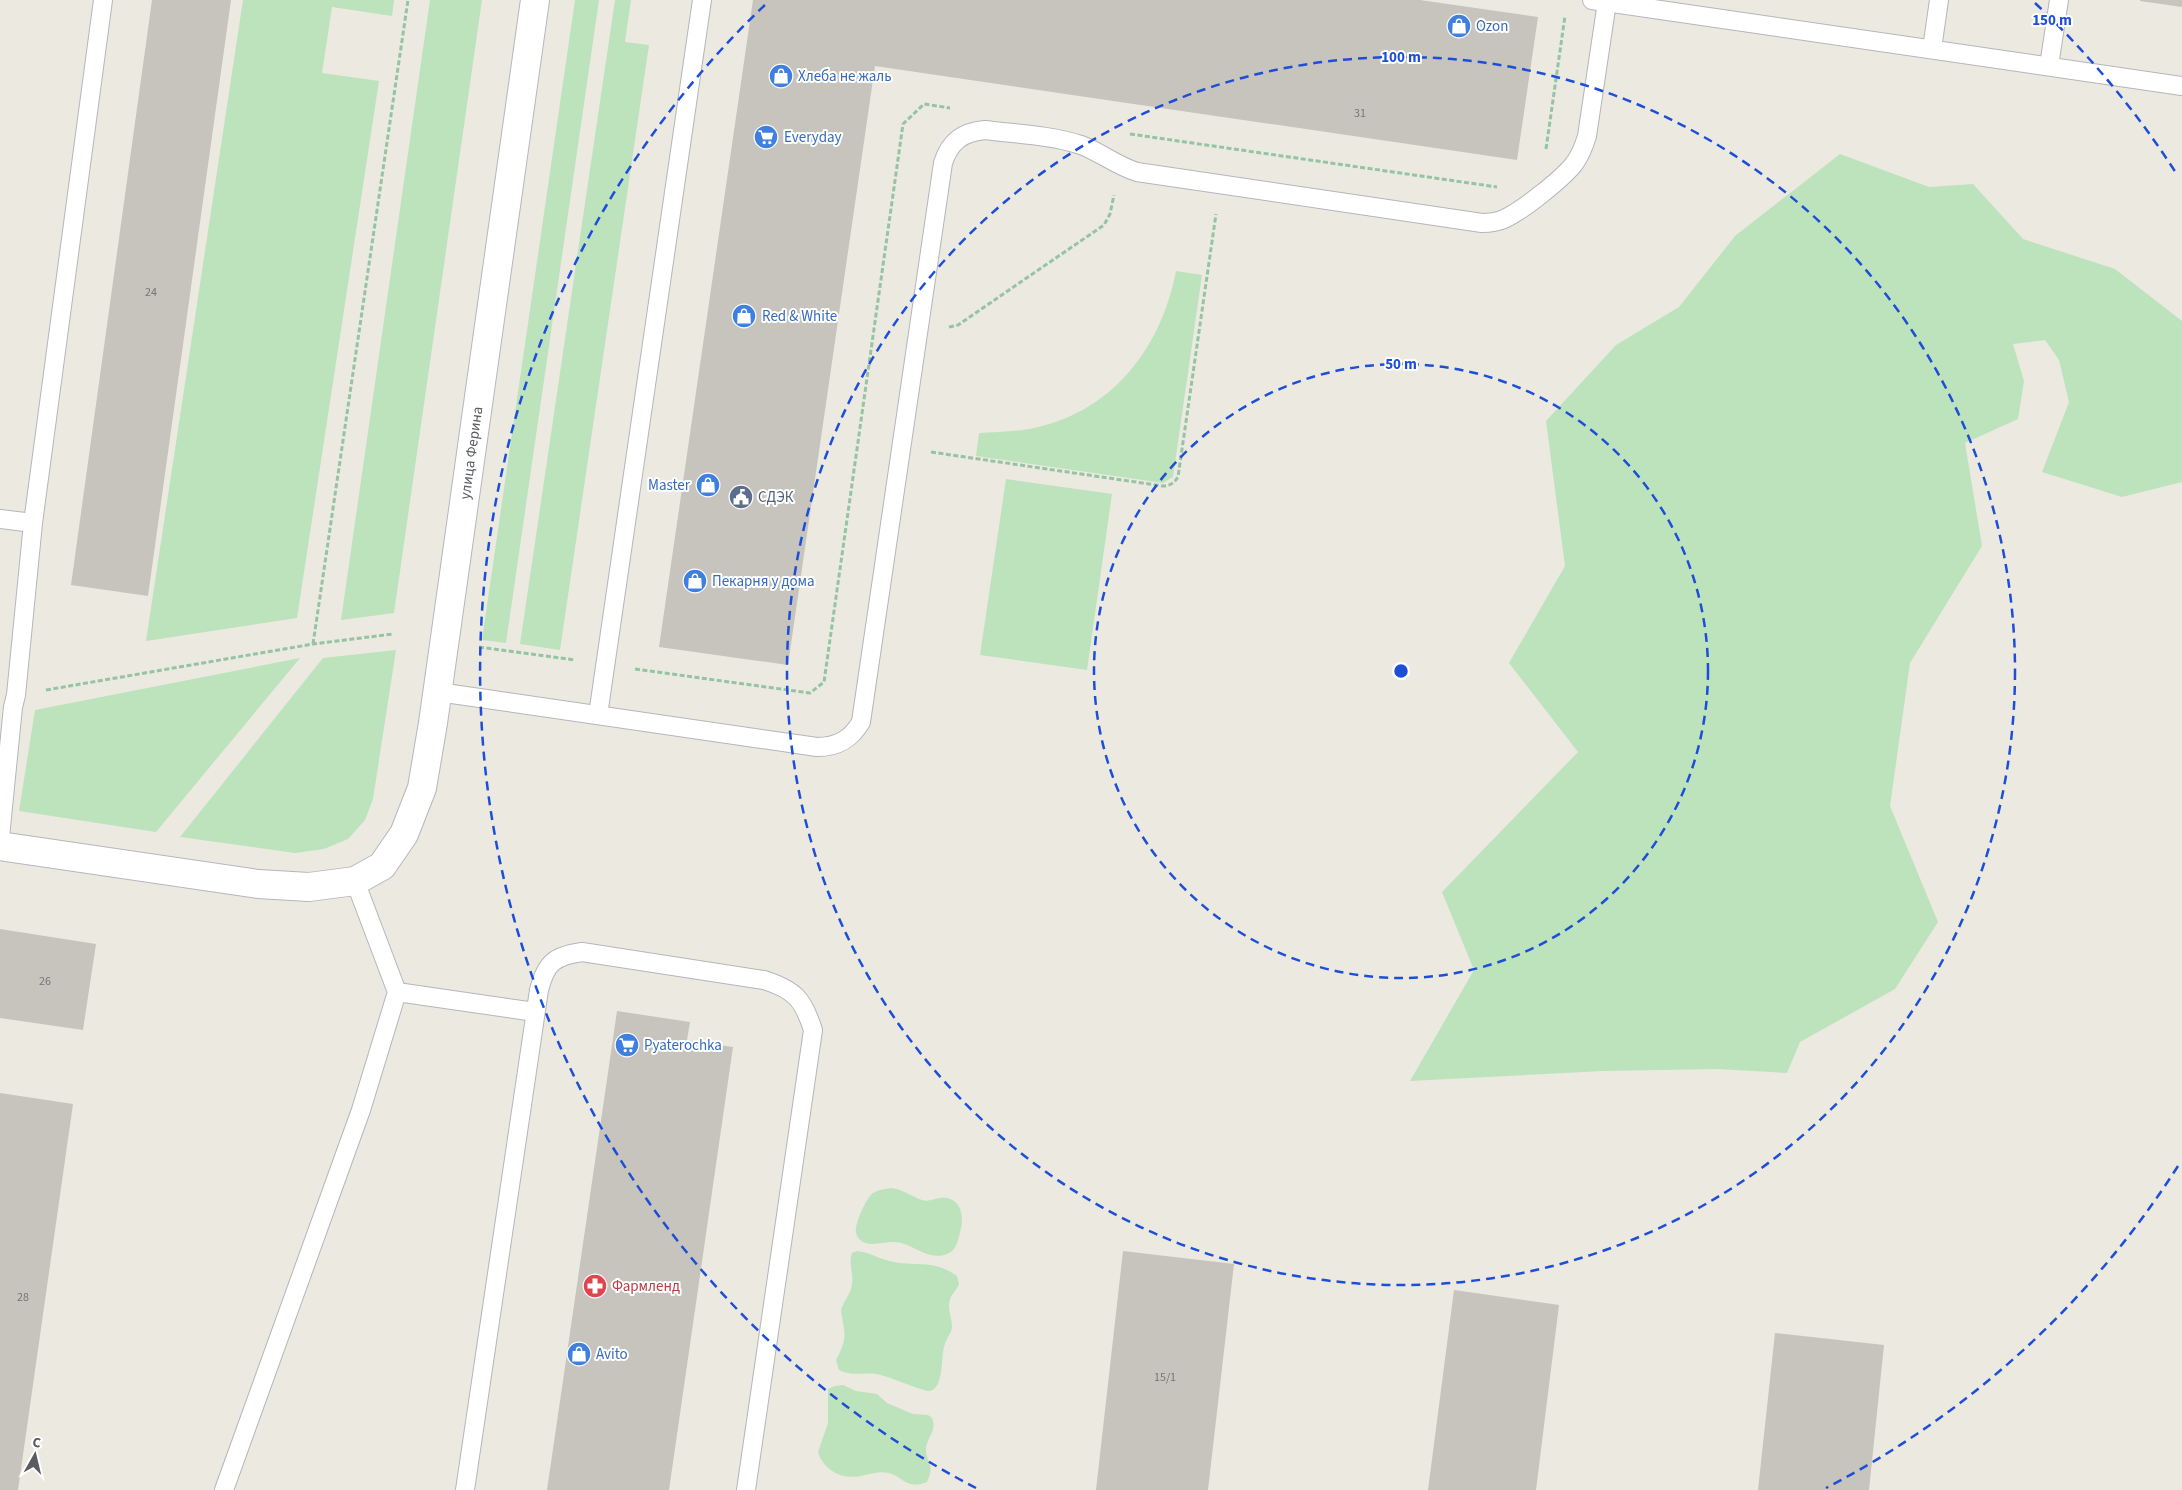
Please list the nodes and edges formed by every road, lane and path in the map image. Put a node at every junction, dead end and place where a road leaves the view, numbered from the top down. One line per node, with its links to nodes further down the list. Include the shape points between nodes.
1 (103, 0): 22 (lane)
2 (408, 0): 24 (path)
3 (535, 0): 28 (street, улица Ферина)
4 (702, 0): 30 (lane)
5 (1939, 0): 10 (lane)
6 (2059, 0): 11 (lane)
7 (1600, 1): 8 (lane); 17 (lane, via 1587,136 1582,150 1563,176 1504,219 1482,223)
8 (1657, 4): 10 (lane)
9 (1566, 10): 15 (path)
10 (1932, 49): 11 (lane)
11 (2049, 66): 12 (lane)
12 (2182, 86)
13 (953, 108): 27 (path, via 924,104 903,124 824,682 810,693)
14 (1129, 134): 18 (path)
15 (1545, 154)
16 (1119, 164): 17 (lane, via 1136,172); 19 (path, via 1110,214 1104,225 958,325 944,328); 19 (lane, via 1069,142 984,130 956,139 943,163)
17 (1220, 185): 20 (path, via 1178,477 1172,484 1163,486)
18 (1500, 187)
19 (919, 325): 20 (lane)
20 (901, 448): 30 (lane, via 861,722 848,739 830,747 817,747)
21 (0, 519): 22 (lane)
22 (32, 523): 29 (lane)
23 (394, 634): 24 (path)
24 (313, 644): 29 (path)
25 (476, 646): 26 (path)
26 (559, 658)
27 (656, 672)
28 (438, 692): 30 (lane); 33 (street, улица Ферина, via 422,788 404,834 382,866)
29 (16, 695): 31 (lane)
30 (598, 715)
31 (0, 837)
32 (0, 846): 33 (street, via 258,884 309,887)
33 (355, 881): 34 (lane)
34 (397, 992): 35 (lane); 36 (lane, via 361,1110)
35 (535, 1012): 37 (lane); 38 (lane, via 543,974 552,962 564,955 582,952 764,980 784,986 806,1009 813,1030)
36 (224, 1490)
37 (465, 1490)
38 (746, 1490)

